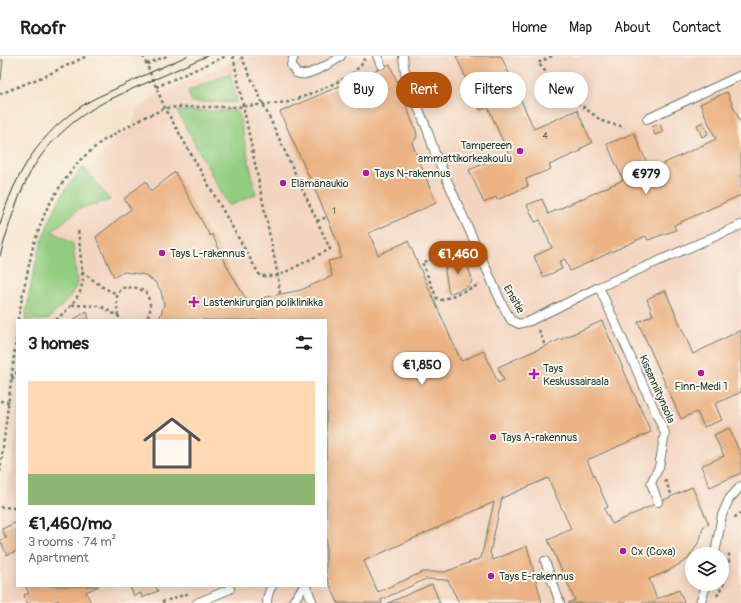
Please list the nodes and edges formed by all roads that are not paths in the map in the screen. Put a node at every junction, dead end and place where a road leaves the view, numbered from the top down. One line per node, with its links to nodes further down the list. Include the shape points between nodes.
1 (294, 56): 2 (lane, via 291,65 296,73 300,74 335,62)
2 (341, 56)
3 (377, 56): 5 (lane)
4 (403, 56): 9 (lane, Ensitie, via 405,73 435,153 511,320 519,324 530,321)
5 (381, 65)
6 (741, 75): 7 (lane)
7 (646, 119)
8 (741, 225): 9 (lane, Ensitie)
9 (599, 287): 11 (lane, Kissanniitynsola, via 664,433 659,467 651,483)
10 (741, 486): 12 (lane, via 729,499 722,515)
11 (658, 502)
12 (716, 547)
13 (545, 561): 23 (lane)
14 (271, 587): 20 (lane)
15 (304, 587): 21 (lane)
16 (305, 587): 22 (lane)
17 (230, 589): 19 (lane)
18 (704, 591): 24 (lane)
19 (197, 603)
20 (267, 603)
21 (292, 603)
22 (313, 603)
23 (560, 603)
24 (700, 603)

